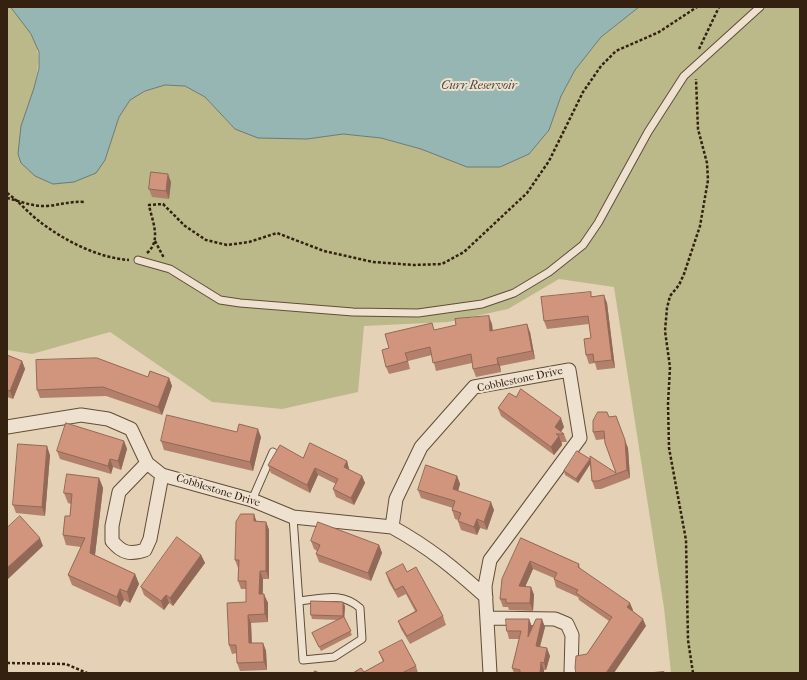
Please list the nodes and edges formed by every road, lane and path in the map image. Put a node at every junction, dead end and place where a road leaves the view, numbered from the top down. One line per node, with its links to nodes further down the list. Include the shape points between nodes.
1 (697, 7): 9 (path, via 659,32 616,51 601,66 583,92 549,161 527,193 464,252 442,264 373,262 324,251 276,233 249,242 227,245 206,240 185,226 163,204 149,205 156,234 155,241 151,249)
2 (719, 7): 4 (path, via 699,47)
3 (760, 7): 4 (lane)
4 (695, 65): 9 (lane, via 684,76 648,132 598,223 583,245 549,272 514,293 482,304 418,313 353,312 240,303 220,300 170,269); 24 (path, via 698,129 707,163 708,180 700,226 684,274 670,296 665,331 670,367 669,448 686,540 688,640)
5 (7, 193): 7 (path)
6 (7, 198): 7 (path)
7 (18, 200): 8 (path, via 33,206); 9 (path, via 39,221 92,251 117,259)
8 (84, 202)
9 (138, 260)
10 (7, 427): 12 (street, Cobblestone Drive, via 81,415 108,419 131,429)
11 (273, 452): 14 (lane)
12 (147, 462): 13 (street, Cobblestone Drive); 13 (street, Cobblestone Drive, via 119,492 112,526 112,541 119,550 133,554 145,550 150,539)
13 (162, 475): 14 (street, Cobblestone Drive)
14 (252, 500): 15 (street, Cobblestone Drive)
15 (293, 517): 16 (street, Cobblestone Drive); 18 (lane)
16 (392, 527): 17 (street, Cobblestone Drive, via 420,542); 17 (street, Cobblestone Drive, via 396,499 421,447 474,387 569,370 580,438 490,560 485,586)
17 (486, 597): 19 (street, Cobblestone Drive)
18 (299, 601): 18 (lane, via 303,660 334,657 362,639 360,608 352,600 342,597)
19 (487, 618): 22 (street, Cobblestone Drive); 23 (street, via 554,619 567,624 572,635)
20 (7, 664): 21 (path, via 66,664)
21 (87, 673)
22 (490, 673)
23 (571, 673)
24 (693, 673)

